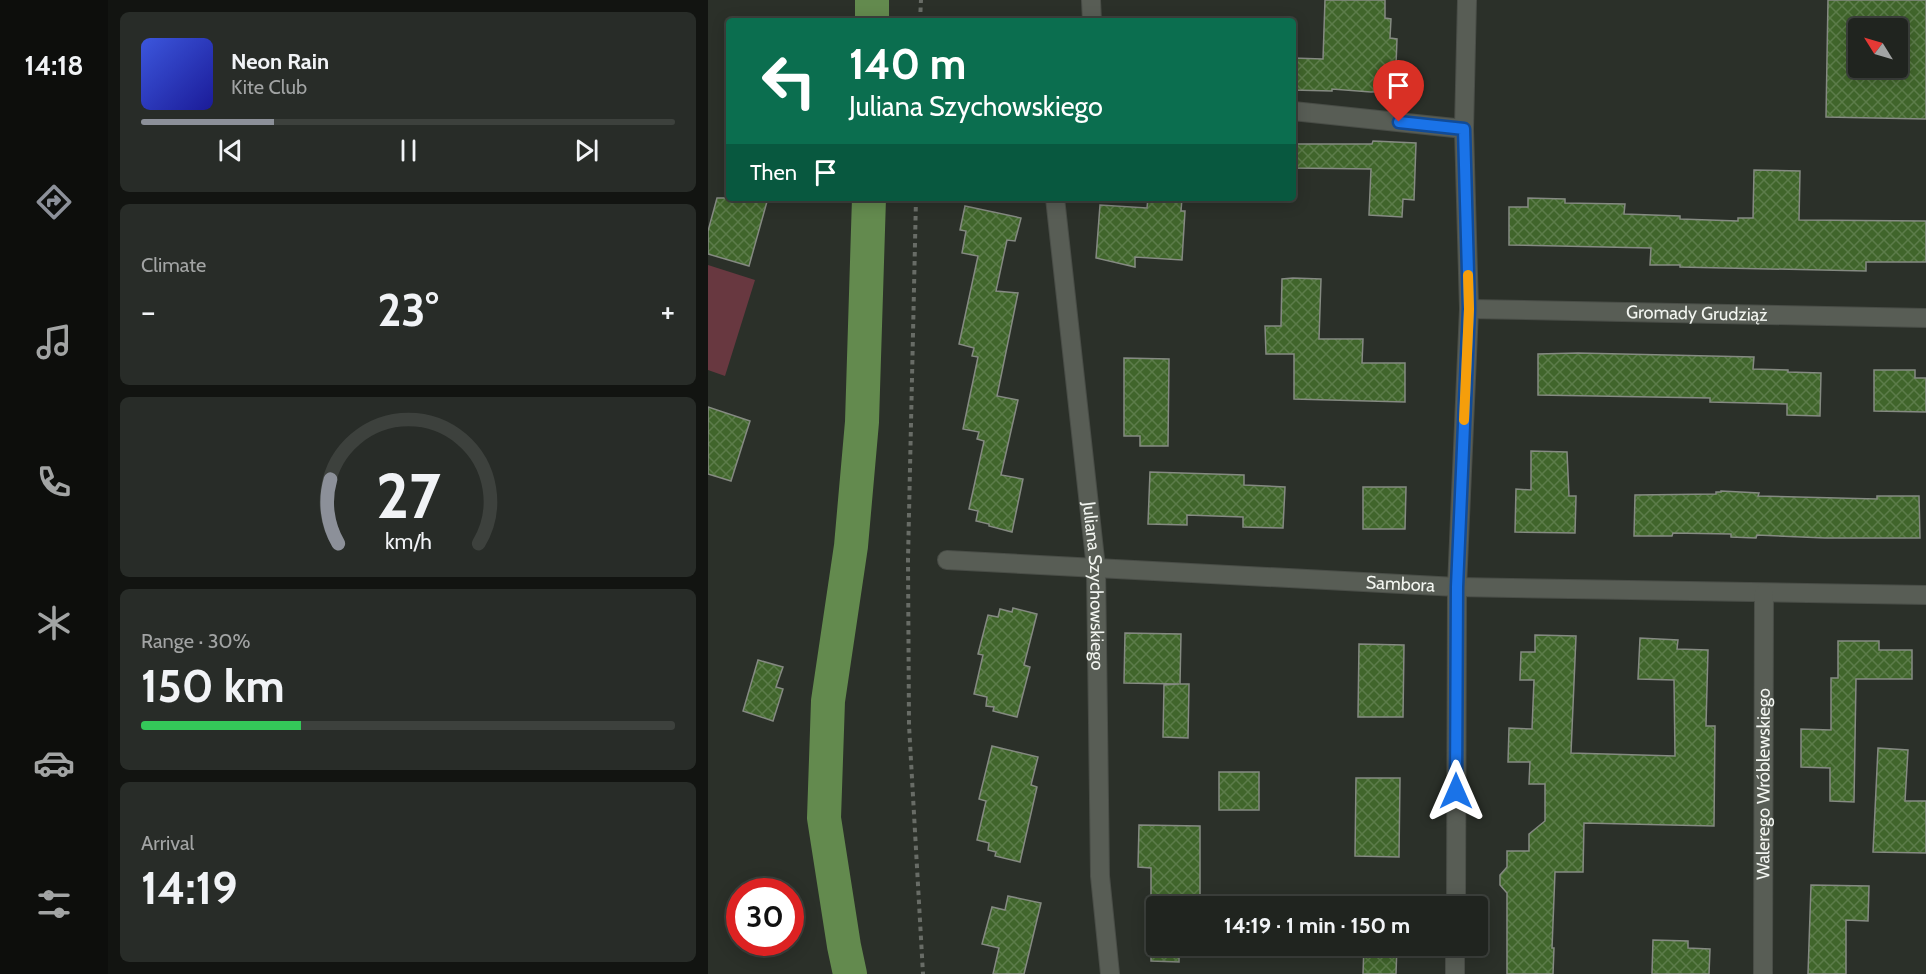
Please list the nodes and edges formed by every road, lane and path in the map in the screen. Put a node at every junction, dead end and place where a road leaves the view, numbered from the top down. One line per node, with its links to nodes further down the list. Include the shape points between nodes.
1 (921, 0): 4 (path)
2 (1091, 0): 5 (street)
3 (1467, 0): 7 (street)
4 (920, 18)
5 (1092, 18)
6 (1296, 111): 7 (street)
7 (1464, 129): 10 (street)
8 (916, 201): 19 (path, via 908,559 909,725)
9 (1055, 201): 13 (street, Juliana Szychowskiego)
10 (1469, 309): 11 (street, Gromady Grudziąż); 14 (street)
11 (1926, 318)
12 (948, 560): 13 (street, Sambora)
13 (1096, 568): 14 (street, Sambora); 20 (street, Juliana Szychowskiego, via 1100,876)
14 (1457, 587): 15 (street, Sambora); 17 (street)
15 (1764, 592): 16 (street, Sambora); 22 (street, Walerego Wróblewskiego)
16 (1926, 596)
17 (1456, 896)
18 (1455, 956): 21 (street)
19 (923, 974)
20 (1110, 974)
21 (1455, 974)
22 (1763, 974)

